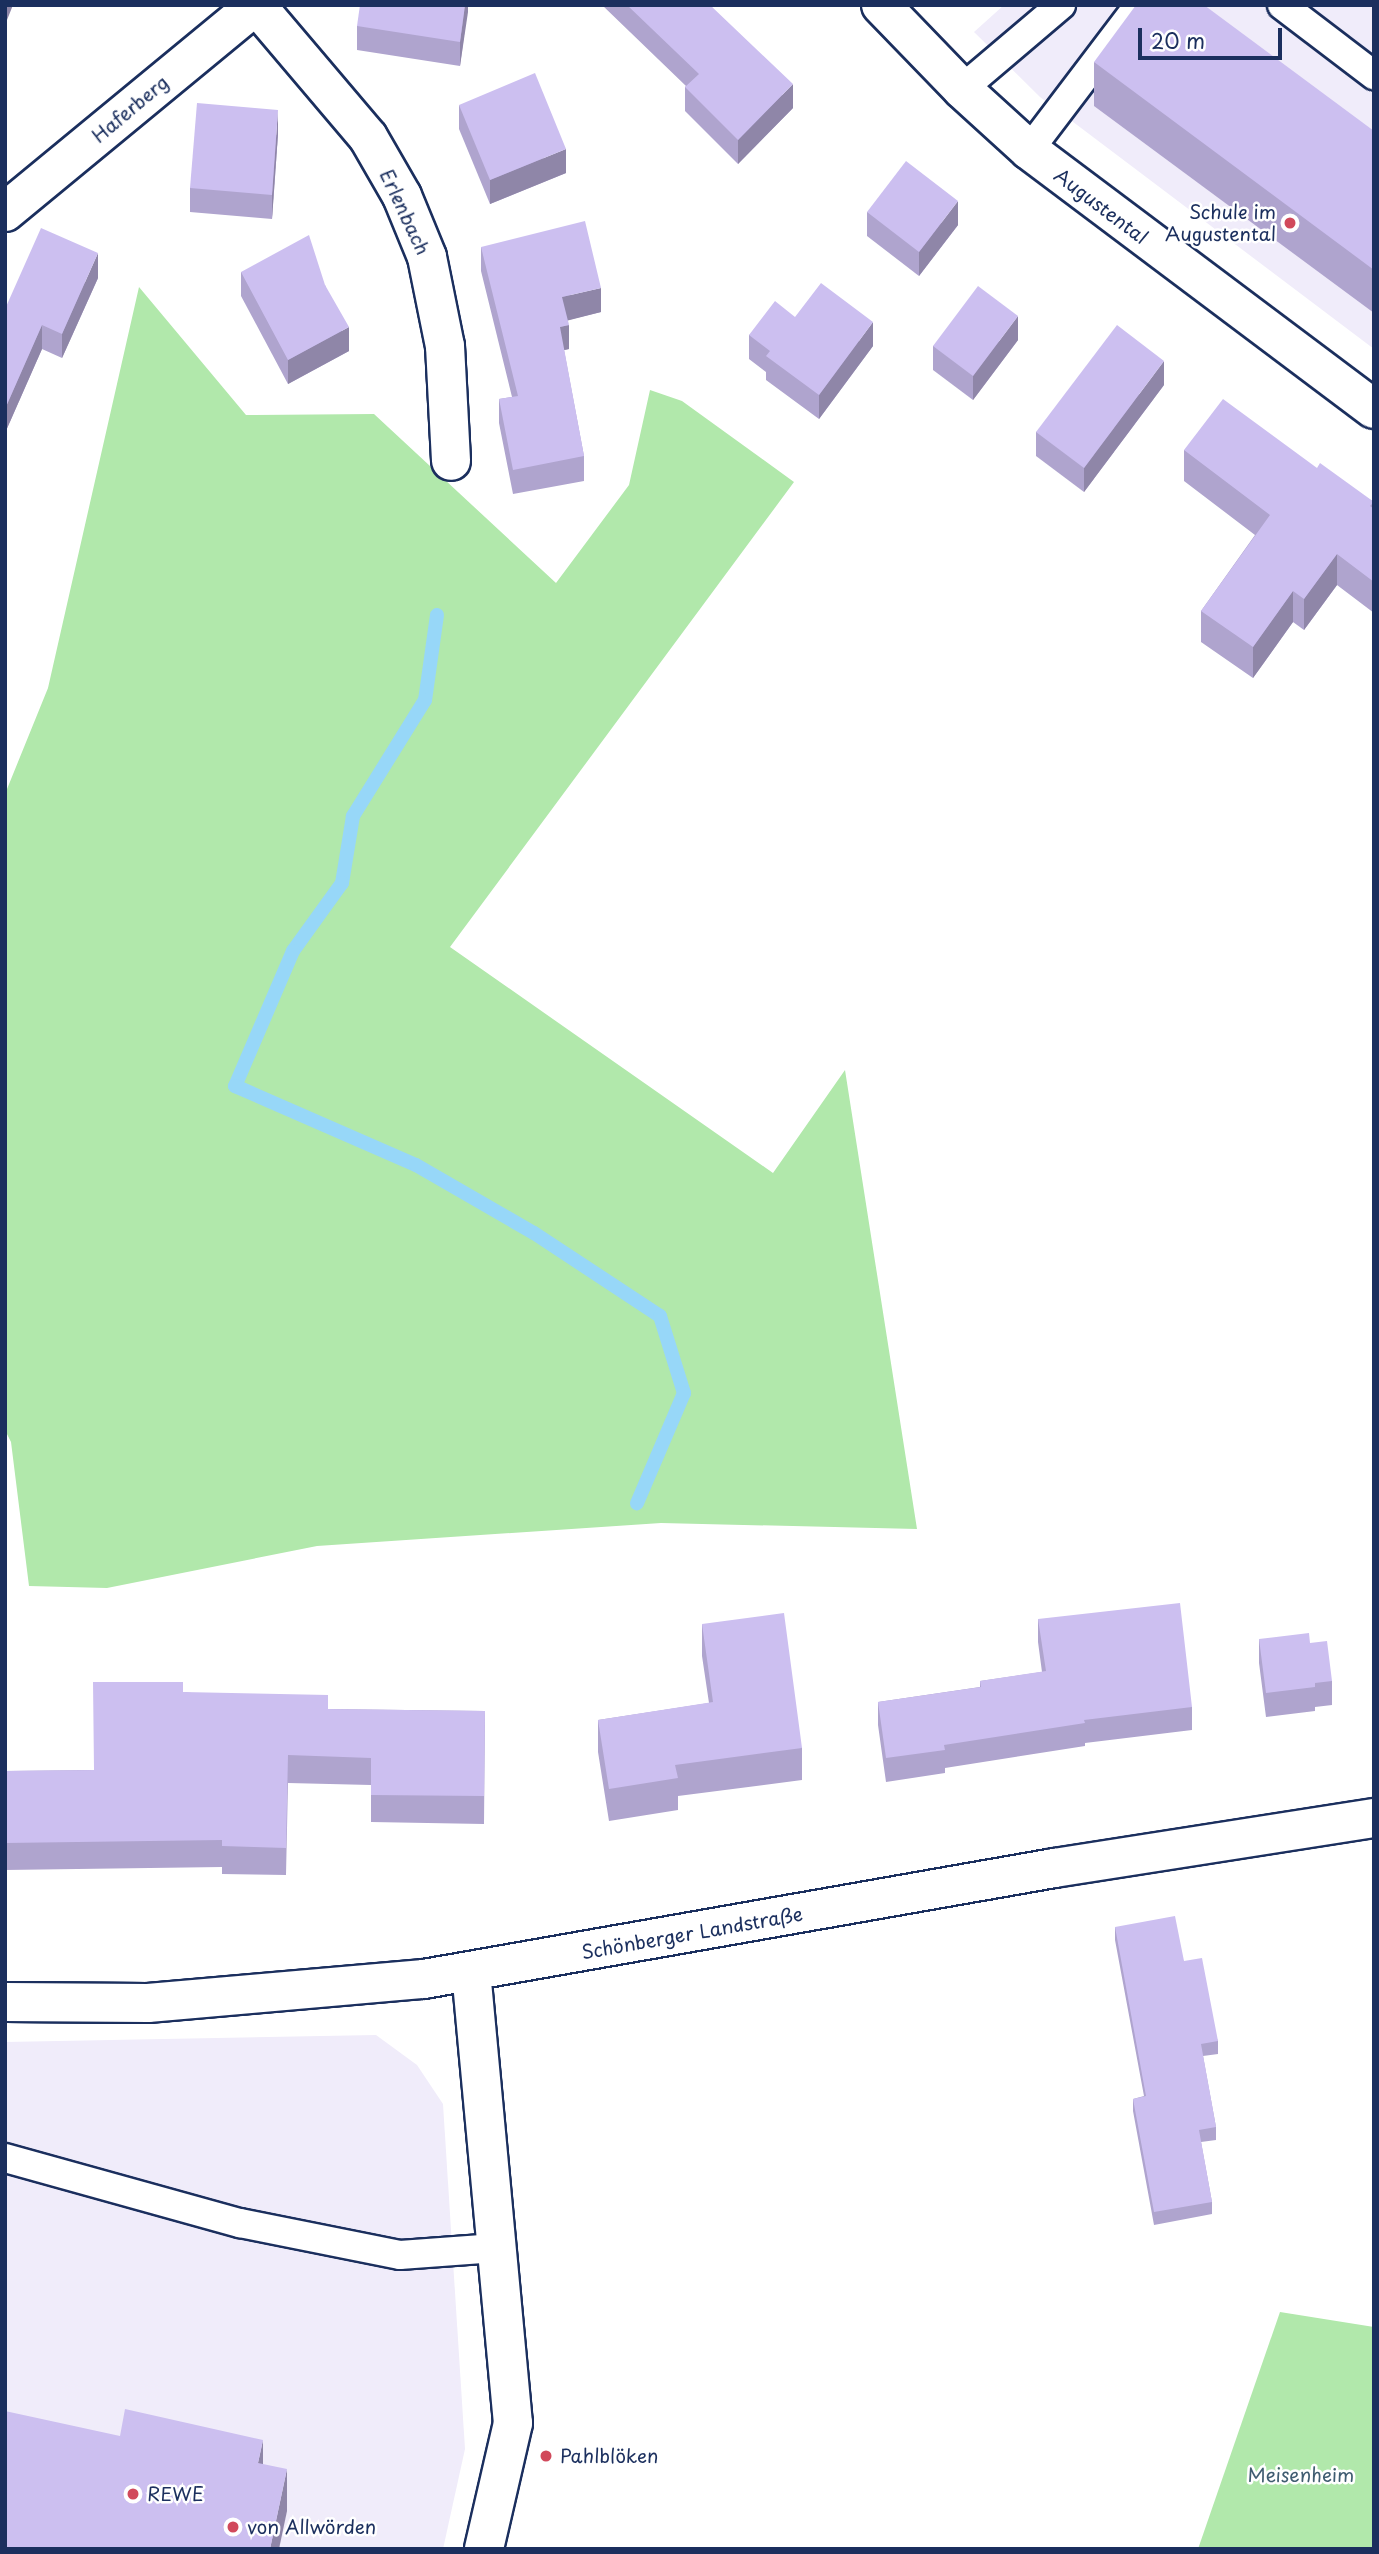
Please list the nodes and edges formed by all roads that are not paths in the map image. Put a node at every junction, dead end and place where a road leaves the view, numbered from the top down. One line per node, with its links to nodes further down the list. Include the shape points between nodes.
1 (256, 5): 9 (street, Haferberg); 11 (street, Erlenbach, via 368,136 402,196 427,257 445,346)
2 (881, 5): 7 (street, Augustental)
3 (1061, 5): 7 (lane)
4 (1139, 5): 8 (lane)
5 (1282, 5): 6 (lane)
6 (1374, 75)
7 (962, 89): 8 (street, Augustental)
8 (1029, 150): 10 (street, Augustental)
9 (5, 212)
10 (1374, 409)
11 (451, 461)
12 (1374, 1818): 13 (street, Schönberger Landstraße, via 1054,1868)
13 (471, 1971): 14 (street, Schönberger Landstraße, via 148,2003); 16 (street)
14 (5, 2002)
15 (5, 2158): 16 (lane, via 240,2222 400,2255)
16 (496, 2248): 17 (street, via 513,2423)
17 (484, 2549)

